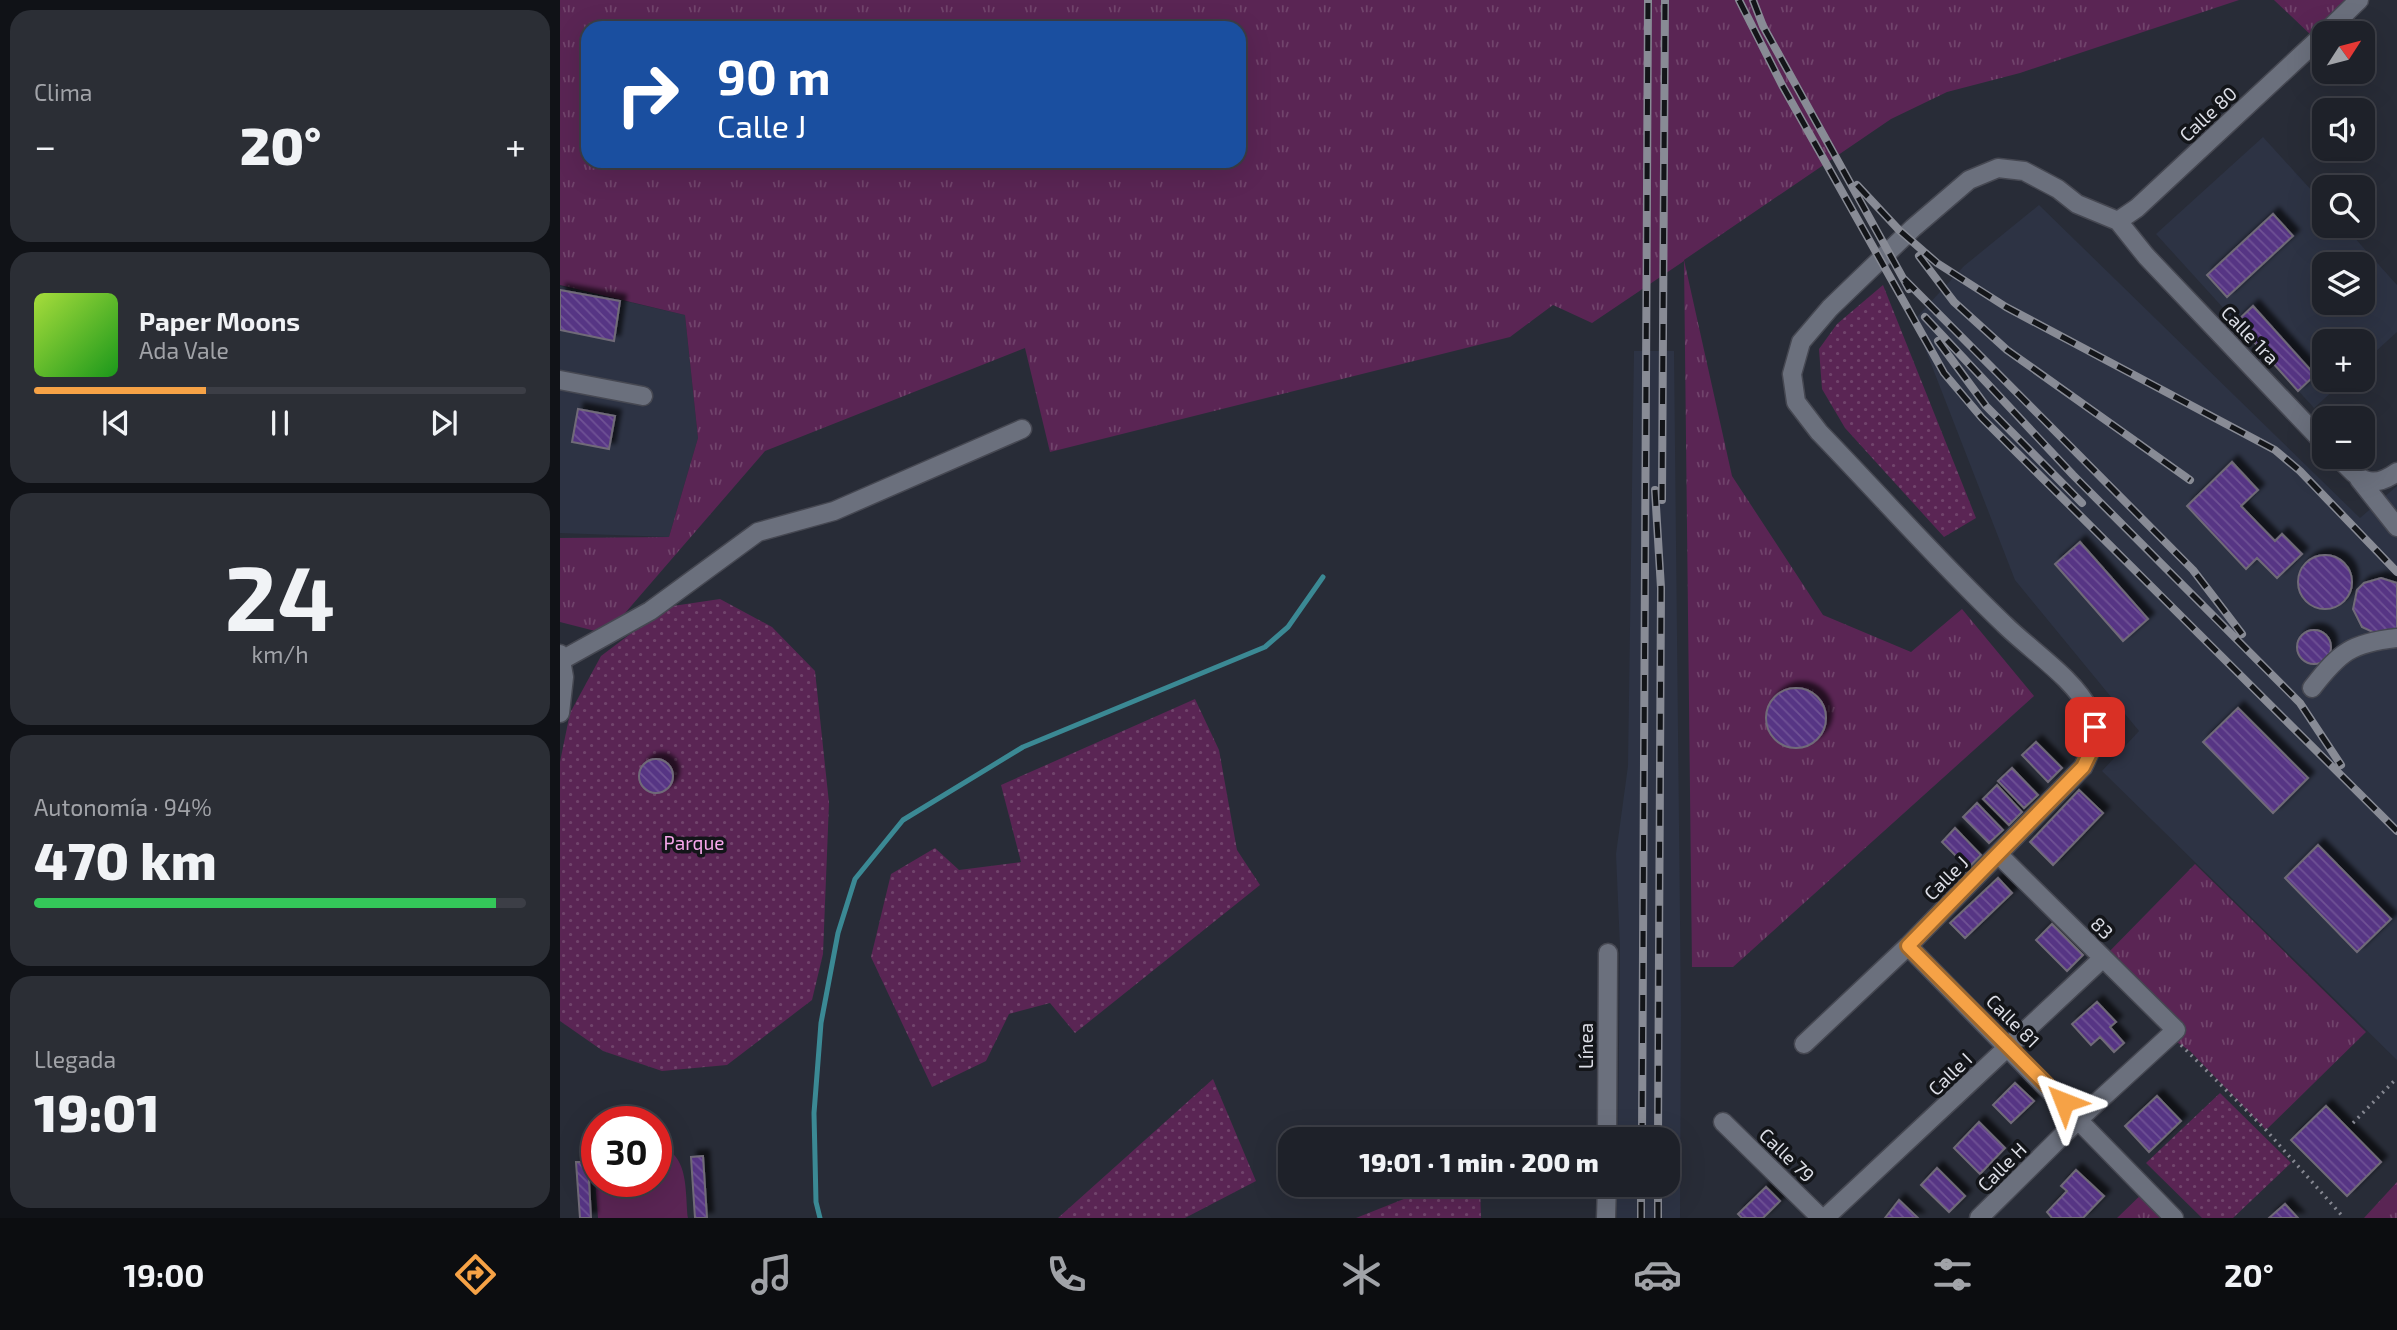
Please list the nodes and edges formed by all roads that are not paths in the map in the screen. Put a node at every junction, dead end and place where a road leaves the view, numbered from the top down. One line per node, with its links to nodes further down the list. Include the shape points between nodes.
1 (2359, 0): 2 (street, Calle 80)
2 (2337, 21)
3 (2312, 45): 4 (street, Calle 80)
4 (2118, 221): 8 (street, Calle 1ra); 17 (street, Calle J, via 2077,204 2024,171 1998,168 1969,180 1830,308 1801,342 1793,374 1796,402 1819,432 2091,712 2093,747 2083,767)
5 (560, 380): 6 (street)
6 (643, 396)
7 (1022, 429): 14 (street, via 834,510 758,532 650,611)
8 (2312, 430)
9 (2349, 469): 11 (street)
10 (2393, 475): 11 (street, via 2376,483)
11 (2359, 479): 12 (street)
12 (2397, 527)
13 (2397, 638): 15 (street, via 2364,642 2333,661)
14 (561, 657): 16 (street)
15 (2312, 688)
16 (560, 713)
17 (1999, 855): 18 (street, Calle J); 20 (street, 83)
18 (1908, 946): 22 (street, Calle J); 23 (street, Calle 81)
19 (1608, 953): 26 (street, Línea)
20 (2103, 958): 21 (street, 83); 23 (street, Calle I)
21 (2172, 1033): 24 (street, Calle H)
22 (1804, 1044)
23 (2008, 1046): 24 (street, Calle 81); 29 (street, Calle I)
24 (2080, 1118): 30 (street, Calle H); 31 (street, Calle 81)
25 (1723, 1122): 29 (street, Calle 79)
26 (1607, 1127)
27 (1606, 1197): 28 (street)
28 (1606, 1218)
29 (1823, 1218)
30 (1979, 1218)
31 (2174, 1218)

